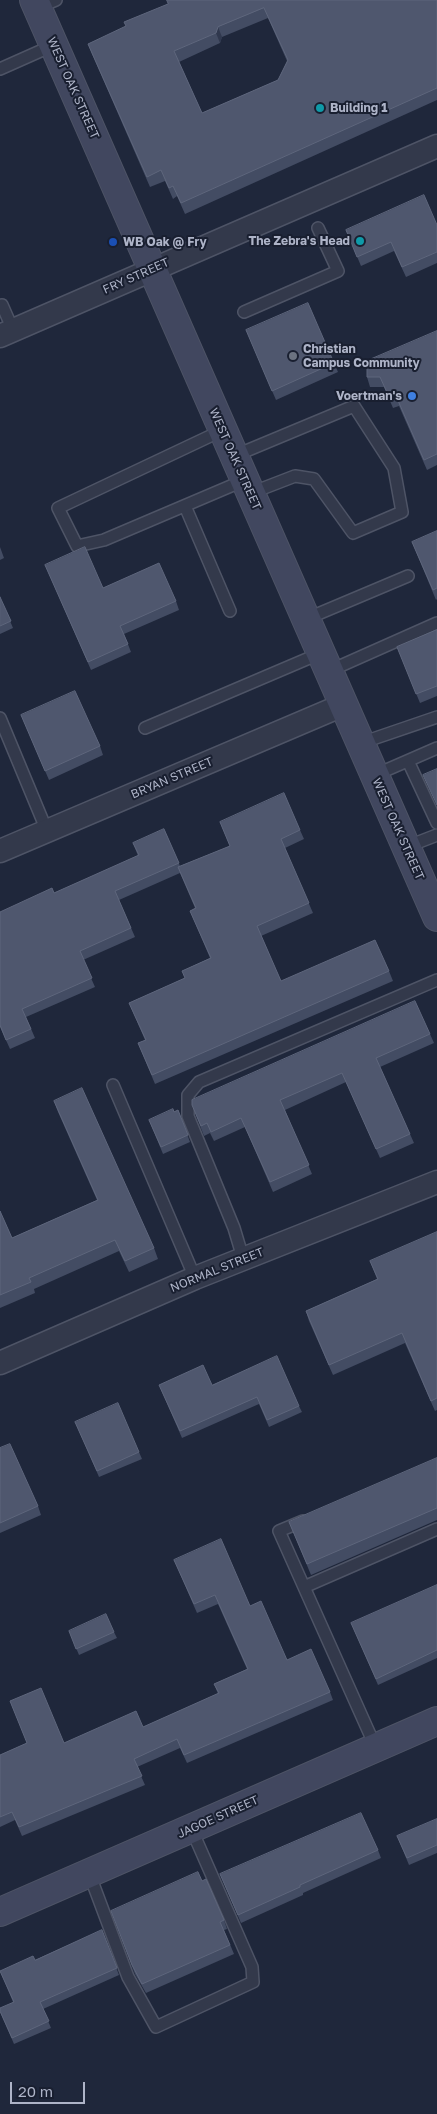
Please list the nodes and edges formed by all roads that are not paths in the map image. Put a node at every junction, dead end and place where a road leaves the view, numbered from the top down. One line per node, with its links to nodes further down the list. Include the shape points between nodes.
1 (42, 3): 2 (main road, WEST OAK STREET)
2 (54, 45): 3 (lane); 6 (main road, WEST OAK STREET)
3 (0, 69)
4 (437, 146): 6 (street, FRY STREET)
5 (318, 228): 8 (lane, via 338,271)
6 (152, 269): 9 (street, FRY STREET); 10 (main road, WEST OAK STREET)
7 (0, 306): 9 (lane)
8 (244, 312)
9 (7, 333)
10 (223, 430): 11 (main road, WEST OAK STREET); 12 (lane, via 58,508 77,546 104,540)
11 (243, 476): 11 (lane, via 354,406 394,468 402,512 353,533 314,479); 12 (lane); 15 (main road, WEST OAK STREET)
12 (185, 506): 14 (lane)
13 (408, 576): 15 (lane)
14 (230, 611)
15 (306, 620): 17 (main road, WEST OAK STREET)
16 (437, 623): 17 (lane)
17 (325, 662): 18 (main road, WEST OAK STREET); 21 (lane)
18 (343, 704): 22 (main road, WEST OAK STREET); 27 (street, BRYAN STREET)
19 (437, 717): 22 (lane)
20 (0, 718): 27 (lane)
21 (145, 728)
22 (360, 743): 25 (main road, WEST OAK STREET)
23 (437, 748): 24 (lane)
24 (408, 761): 25 (lane); 26 (lane)
25 (374, 775): 29 (main road, WEST OAK STREET)
26 (437, 823)
27 (47, 831): 30 (street, BRYAN STREET)
28 (437, 835): 29 (lane)
29 (406, 847): 31 (main road, WEST OAK STREET)
30 (0, 851)
31 (435, 908)
32 (437, 980): 35 (lane, via 199,1082 188,1095 188,1116)
33 (113, 1085): 36 (lane)
34 (437, 1182): 35 (street, NORMAL STREET)
35 (243, 1258): 36 (street, NORMAL STREET)
36 (195, 1278): 37 (street, NORMAL STREET)
37 (0, 1363)
38 (314, 1516): 40 (lane, via 279,1531)
39 (437, 1529): 40 (lane)
40 (304, 1587): 42 (lane)
41 (437, 1722): 42 (main road, JAGOE STREET)
42 (376, 1748): 43 (main road, JAGOE STREET)
43 (191, 1828): 44 (main road, JAGOE STREET); 44 (lane, via 252,1967 253,1982 156,2027 128,1977)
44 (89, 1873): 45 (main road, JAGOE STREET)
45 (0, 1912)

